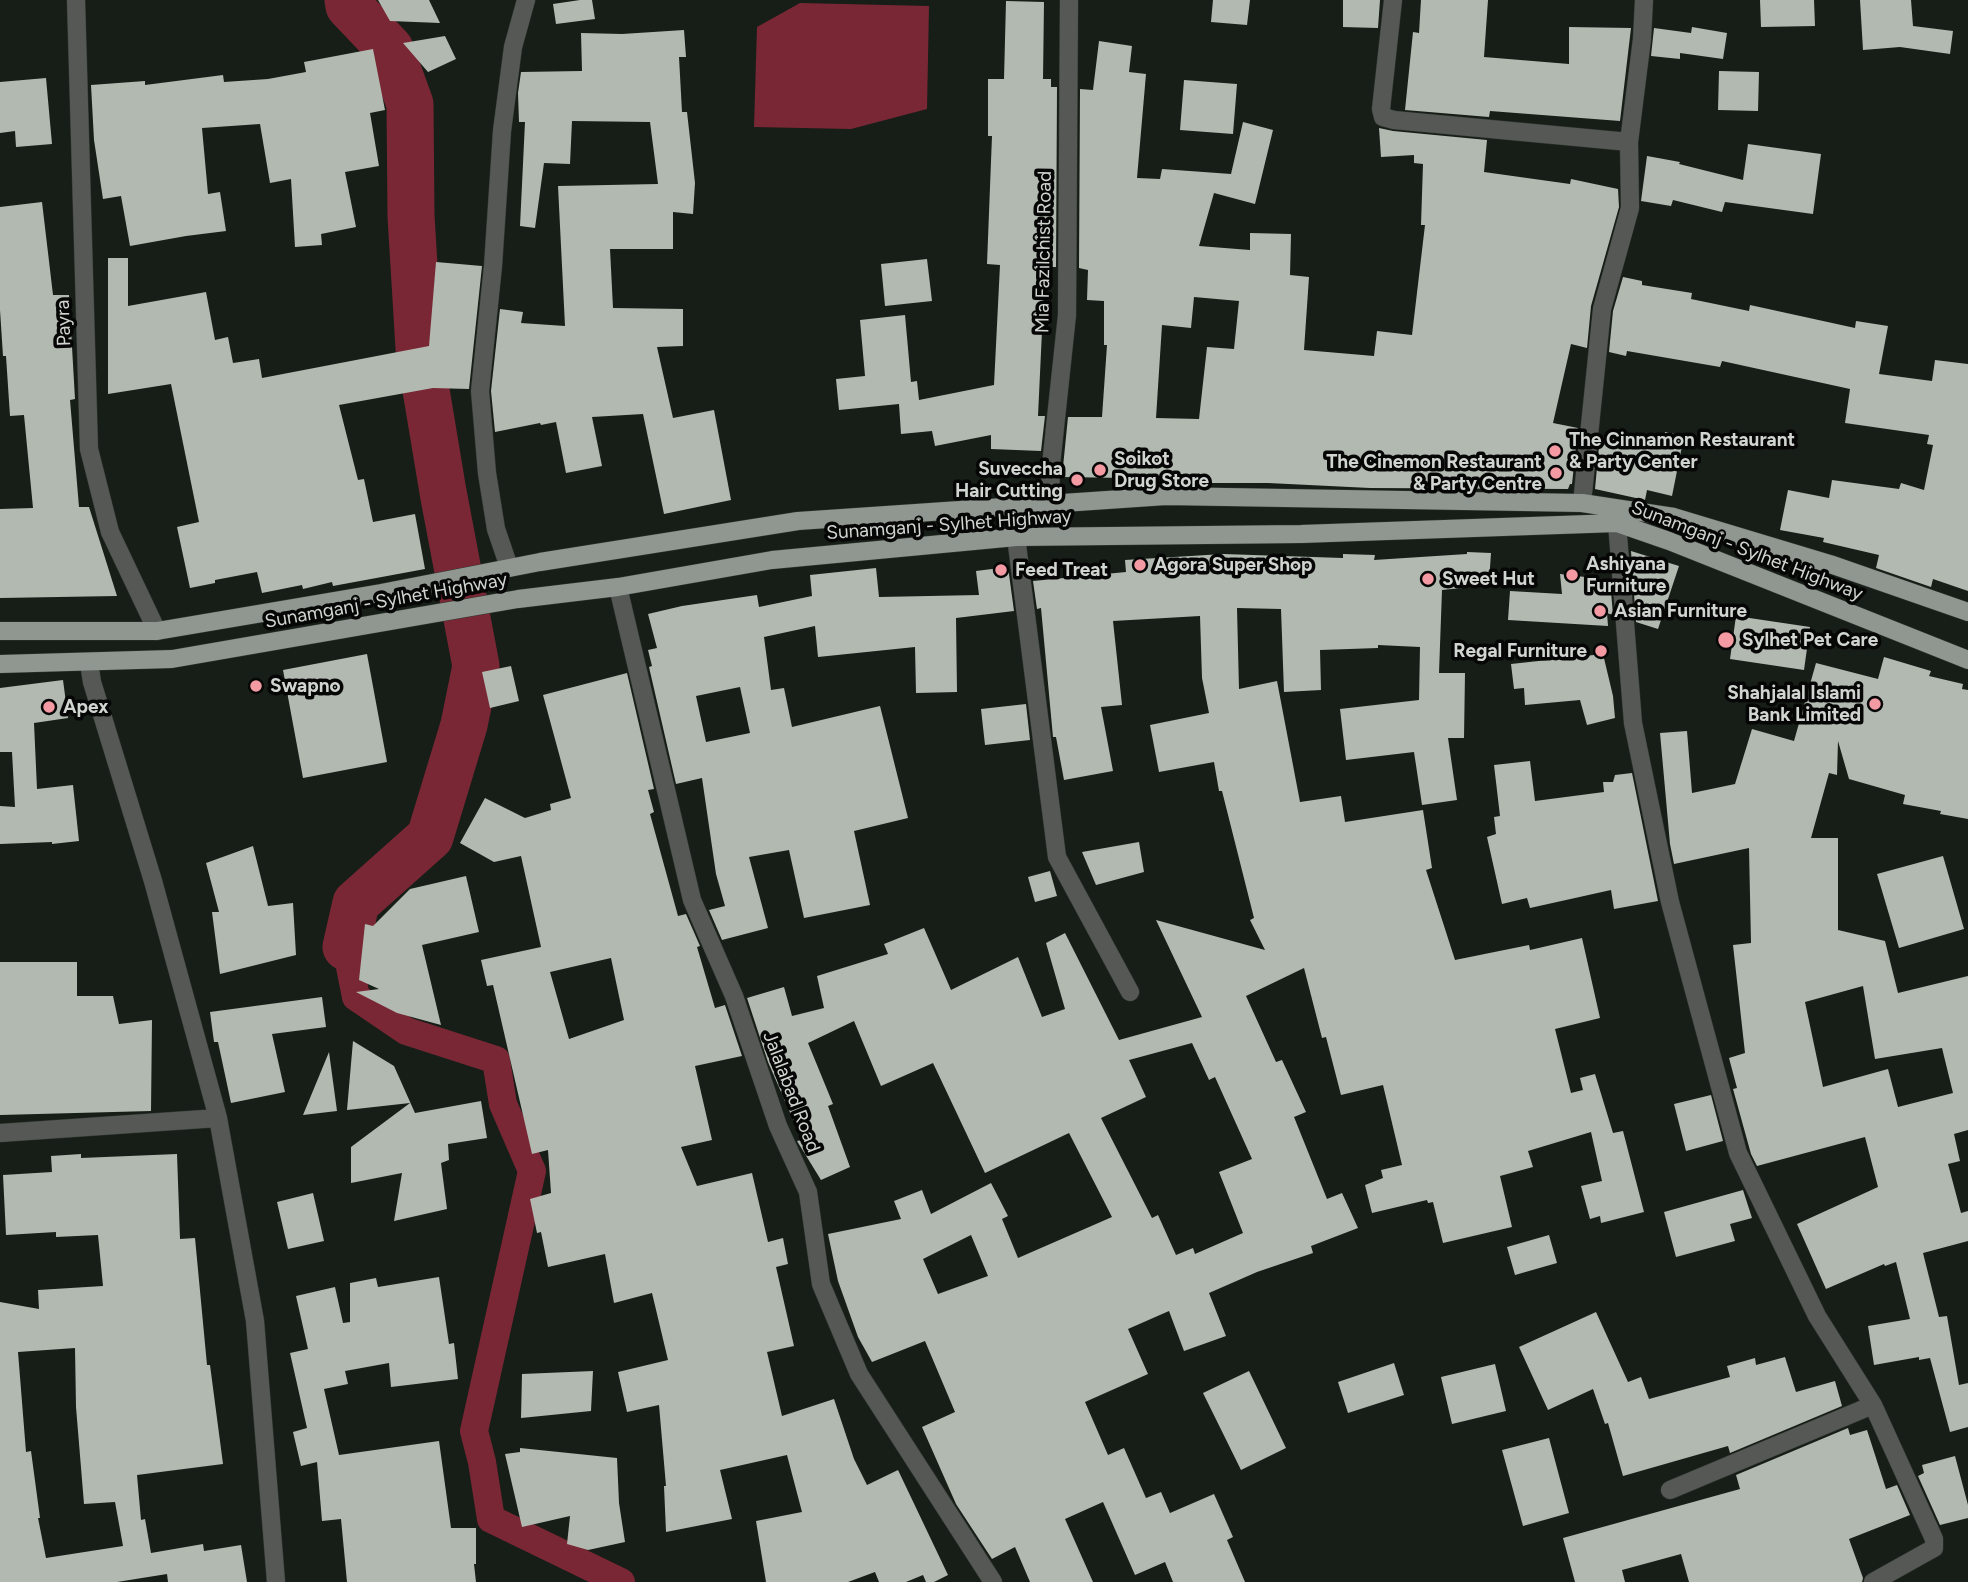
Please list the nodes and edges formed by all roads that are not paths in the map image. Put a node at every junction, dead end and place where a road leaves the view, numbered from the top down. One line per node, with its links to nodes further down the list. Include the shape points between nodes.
1 (76, 0): 15 (street, Payra, via 89,449 110,532)
2 (526, 0): 11 (street, via 513,47 502,131 480,391 496,529)
3 (1069, 0): 8 (street, Mia Fazilchist Road, via 1067,315)
4 (1393, 0): 6 (street, via 1383,117)
5 (1644, 0): 6 (street)
6 (1629, 142): 7 (street, via 1630,208 1602,309)
7 (1583, 503): 8 (main road, Sunamganj - Sylhet Highway, via 1166,496); 13 (main road, Sunamganj - Sylhet Highway, via 1674,517)
8 (1050, 504): 11 (main road, Sunamganj - Sylhet Highway, via 798,521)
9 (1617, 523): 10 (main road, Sunamganj - Sylhet Highway, via 1301,534); 16 (main road, Sunamganj - Sylhet Highway); 22 (street, via 1633,723 1670,902 1738,1153 1817,1316)
10 (1016, 537): 12 (main road, Sunamganj - Sylhet Highway, via 772,560); 19 (street, via 1057,857)
11 (509, 567): 15 (main road, Sunamganj - Sylhet Highway)
12 (618, 587): 17 (main road, Sunamganj - Sylhet Highway, via 518,599 172,659); 25 (street, Jalalabad Road, via 692,900 734,996 778,1126 808,1192 821,1284 859,1374)
13 (1968, 612)
14 (0, 631): 15 (main road, Sunamganj - Sylhet Highway)
15 (157, 631)
16 (1968, 660)
17 (89, 663): 18 (main road, Sunamganj - Sylhet Highway); 20 (street)
18 (0, 664)
19 (1130, 992)
20 (218, 1118): 21 (street); 24 (street, via 255,1321)
21 (0, 1133)
22 (1873, 1405): 23 (street); 26 (street, via 1934,1539 1934,1548)
23 (1670, 1490)
24 (276, 1582)
25 (993, 1582)
26 (1873, 1582)

